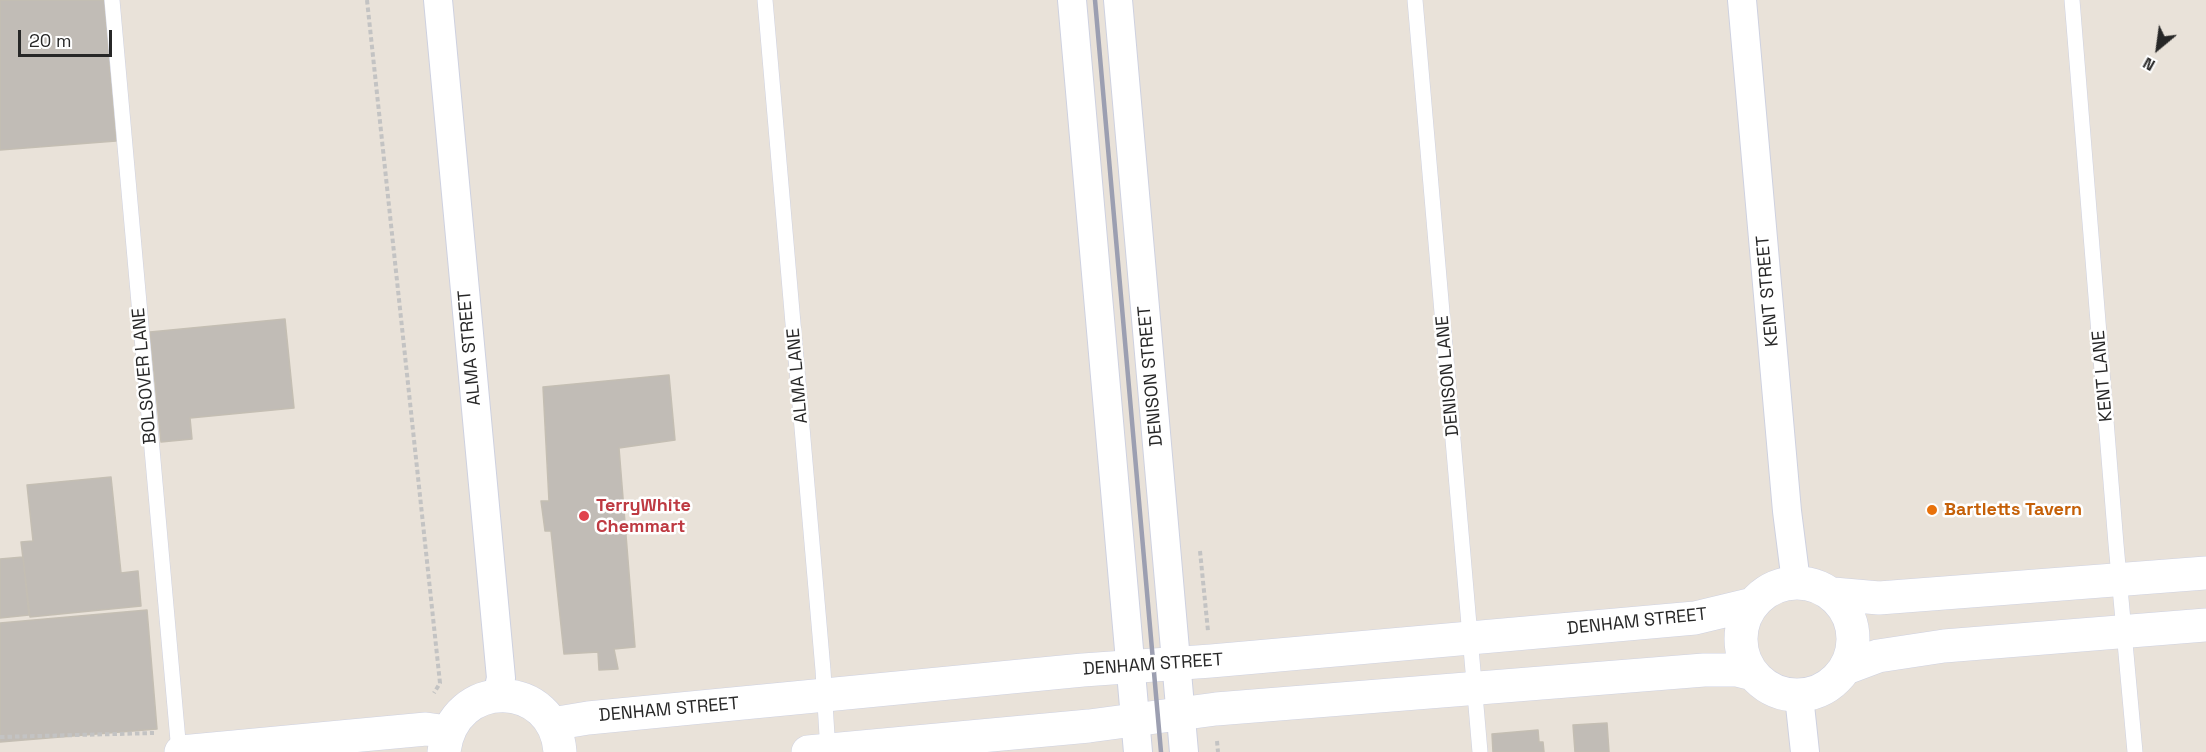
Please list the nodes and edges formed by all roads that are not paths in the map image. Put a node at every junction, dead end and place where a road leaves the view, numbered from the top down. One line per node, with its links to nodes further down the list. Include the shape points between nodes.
1 (112, 0): 30 (lane, BOLSOVER LANE)
2 (438, 0): 23 (street, ALMA STREET, via 501,678)
3 (765, 0): 22 (lane, ALMA LANE)
4 (1072, 0): 18 (street)
5 (1118, 0): 17 (street, DENISON STREET)
6 (1415, 0): 16 (lane, DENISON LANE)
7 (1742, 0): 11 (street, KENT STREET, via 1787,512)
8 (2072, 0): 10 (lane, KENT LANE)
9 (2206, 573): 10 (street)
10 (2120, 581): 12 (street, via 1880,598); 15 (lane, KENT LANE)
11 (1797, 582): 12 (street); 13 (street, via 1772,588)
12 (1833, 594): 19 (street, via 1844,606 1854,636)
13 (1753, 604): 16 (street, DENHAM STREET, via 1695,618); 20 (street, via 1743,621 1740,639)
14 (2206, 625): 15 (street)
15 (2125, 633): 19 (street, via 1903,651); 34 (lane, KENT LANE)
16 (1471, 638): 17 (street, DENHAM STREET); 21 (lane, DENISON LANE)
17 (1176, 663): 18 (street, DENHAM STREET); 25 (street, DENISON STREET)
18 (1131, 666): 22 (street, DENHAM STREET); 26 (street)
19 (1846, 668): 24 (street, via 1818,692)
20 (1753, 674): 21 (street, via 1704,670); 24 (street, via 1766,686)
21 (1474, 687): 25 (street); 32 (lane, DENISON LANE)
22 (825, 695): 27 (street, DENHAM STREET, via 588,717); 29 (lane, ALMA LANE)
23 (497, 696): 27 (street, via 529,702 542,711); 28 (street, via 467,707 455,718)
24 (1799, 696): 33 (street)
25 (1181, 714): 26 (street); 31 (street, DENISON STREET)
26 (1137, 736): 29 (street)
27 (556, 738)
28 (446, 742): 30 (street, via 426,729)
29 (821, 751)
30 (180, 752)
31 (1184, 752)
32 (1480, 752)
33 (1805, 752)
34 (2136, 752)

